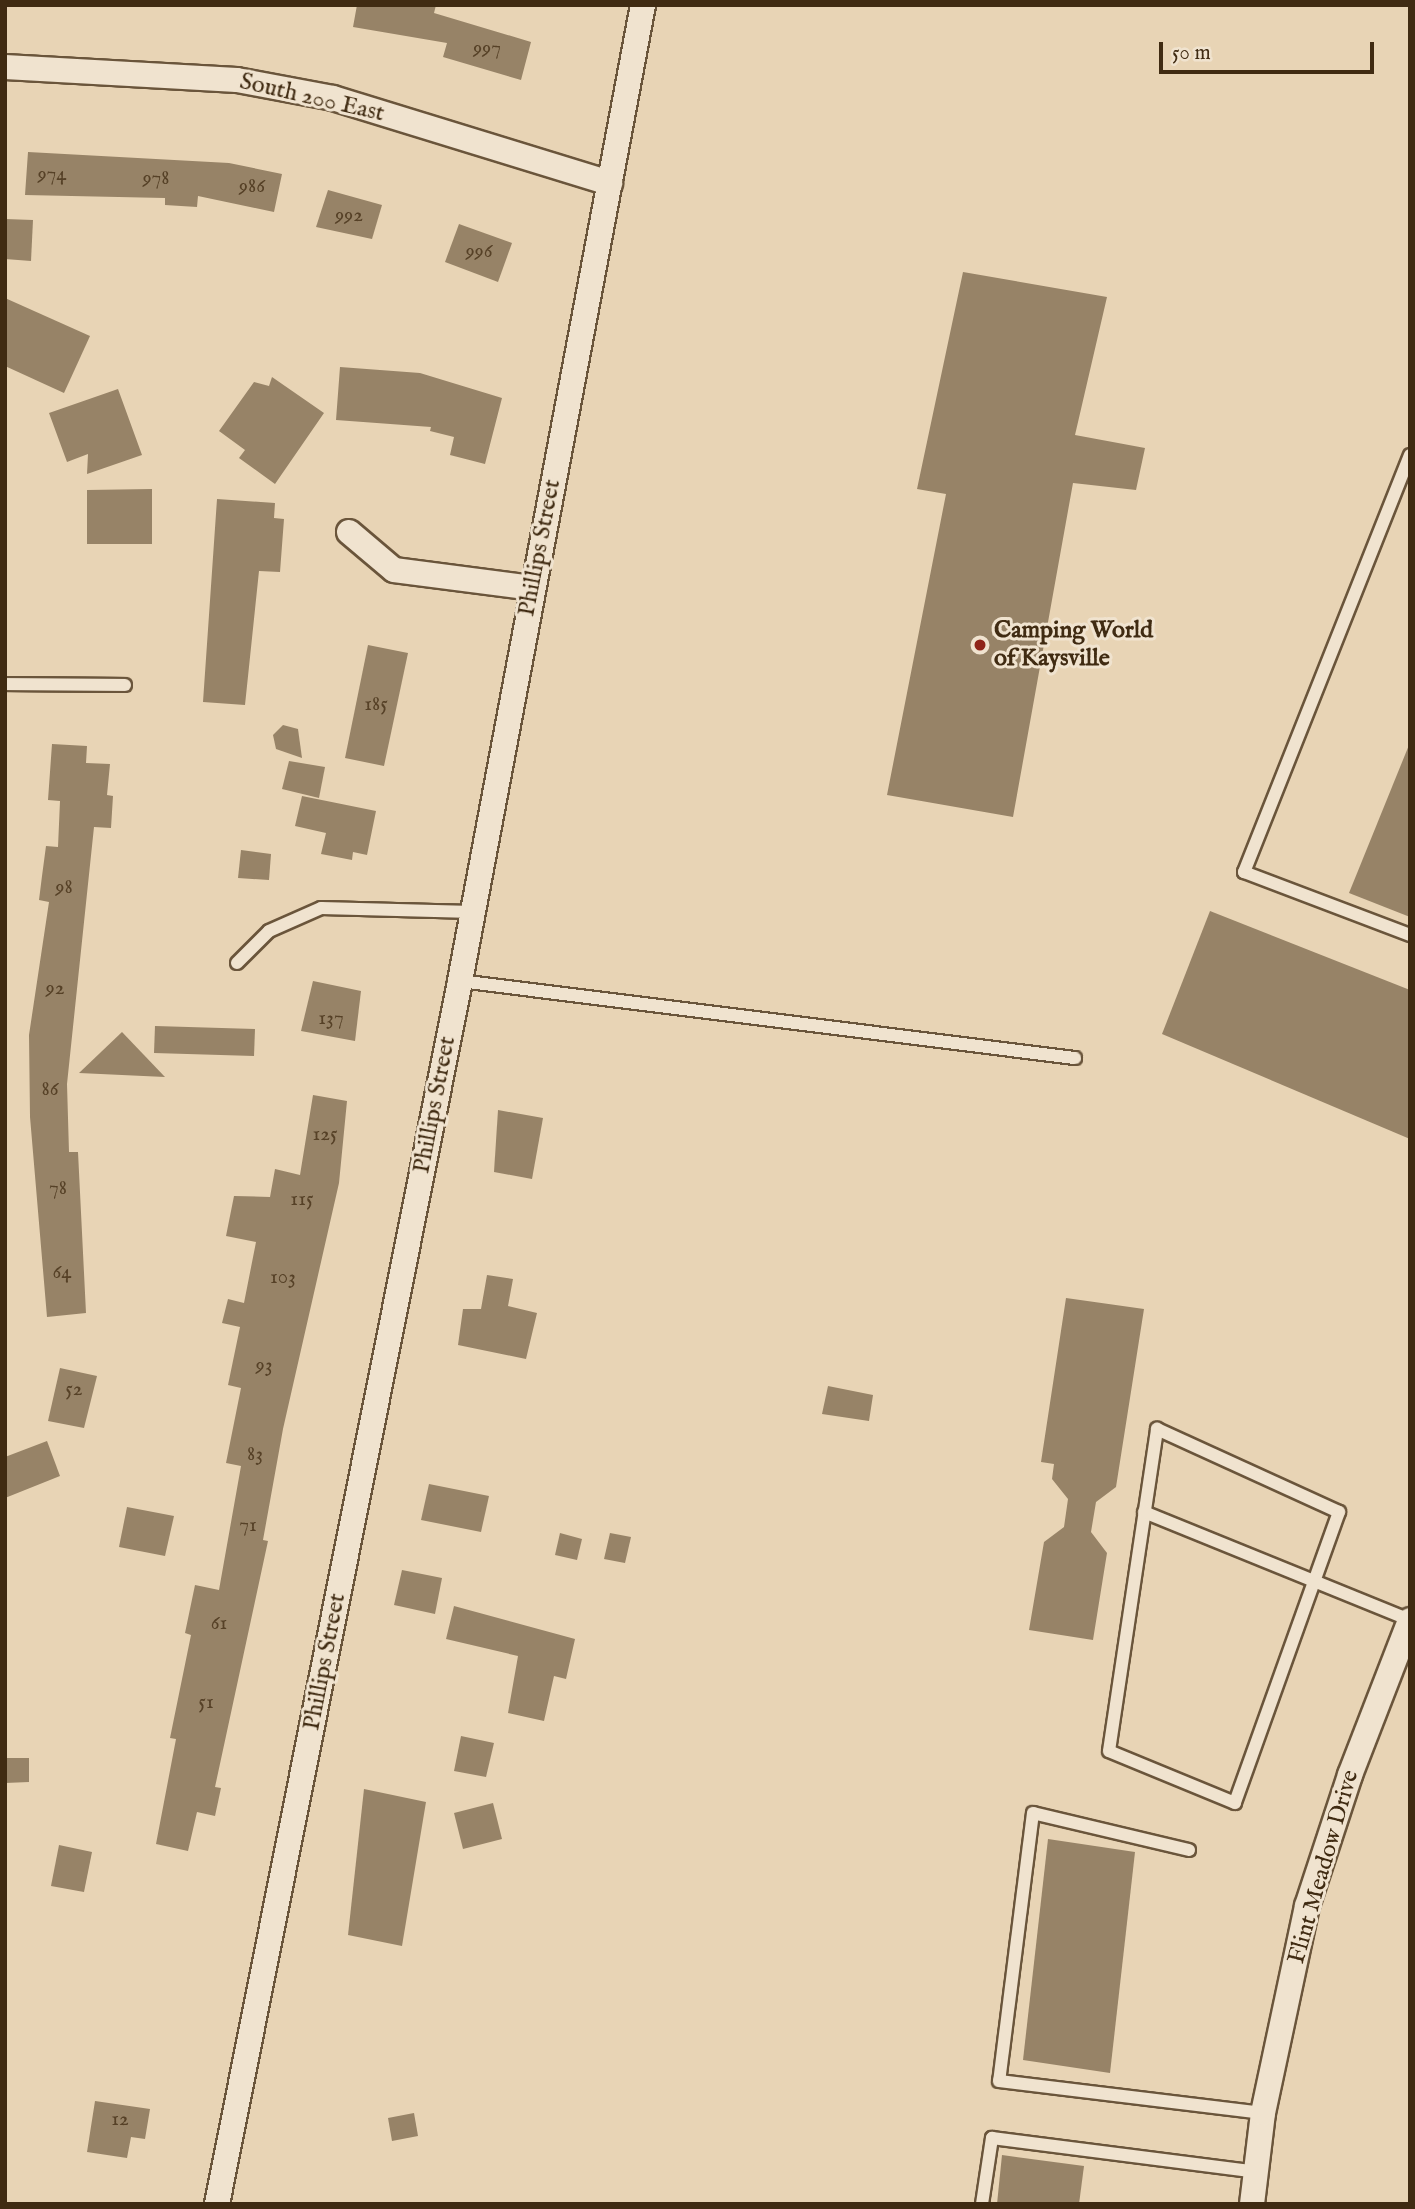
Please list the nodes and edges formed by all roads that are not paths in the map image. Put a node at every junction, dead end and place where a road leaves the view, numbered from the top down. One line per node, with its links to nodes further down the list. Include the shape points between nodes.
1 (643, 5): 3 (street, Phillips Street)
2 (5, 68): 3 (street, South 200 East, via 237,80 319,95)
3 (610, 183): 6 (street, Phillips Street)
4 (1410, 455): 10 (lane, via 1244,872)
5 (349, 532): 6 (street, via 394,570)
6 (532, 588): 9 (street, Phillips Street)
7 (5, 684): 8 (lane)
8 (125, 685)
9 (473, 912): 11 (lane, via 321,908 269,931); 12 (street, Phillips Street)
10 (1410, 935)
11 (237, 963)
12 (460, 981): 13 (lane); 20 (street, Phillips Street)
13 (1075, 1058)
14 (1144, 1512): 15 (lane); 15 (lane, via 1157,1429 1339,1512); 15 (lane, via 1109,1751 1235,1802)
15 (1317, 1582): 16 (lane)
16 (1410, 1620): 18 (street, Flint Meadow Drive, via 1350,1775 1307,1906)
17 (1189, 1850): 18 (lane, via 1033,1812 999,2081)
18 (1263, 2113): 19 (street, Flint Meadow Drive)
19 (1256, 2172): 21 (lane, via 992,2138); 22 (street, Flint Meadow Drive)
20 (217, 2204)
21 (982, 2204)
22 (1252, 2204)

